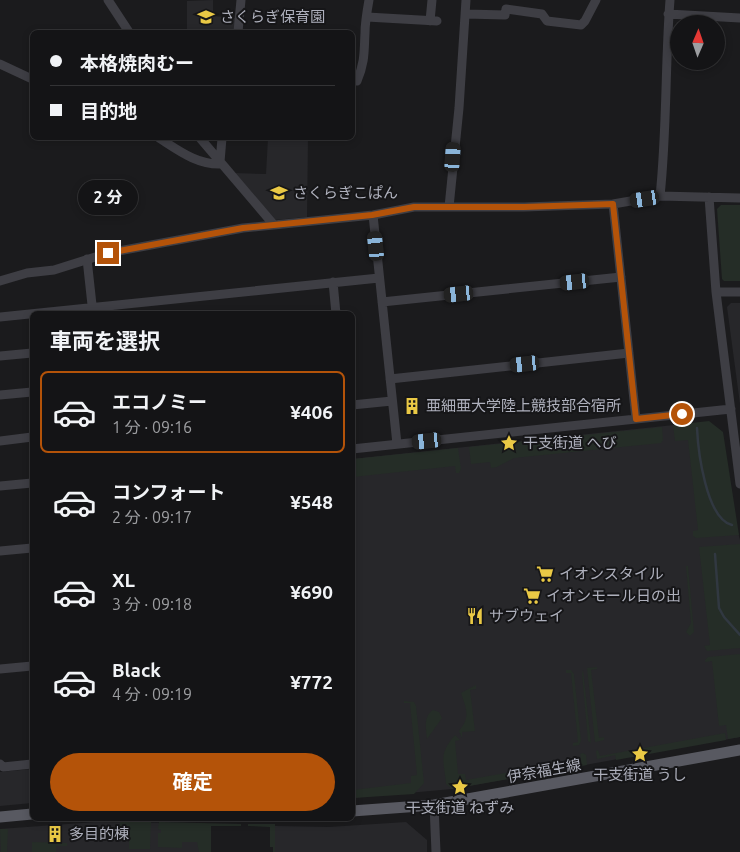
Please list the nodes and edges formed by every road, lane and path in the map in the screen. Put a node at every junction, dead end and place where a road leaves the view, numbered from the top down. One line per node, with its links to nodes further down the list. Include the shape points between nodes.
1 (108, 0): 12 (street)
2 (241, 0): 13 (street)
3 (369, 0): 10 (street)
4 (432, 0): 10 (street, via 434,21)
5 (466, 0): 8 (street)
6 (596, 0): 8 (street, via 581,25 547,21 542,14 506,9 505,15)
7 (670, 0): 9 (street)
8 (466, 14): 25 (street)
9 (668, 14): 11 (street); 21 (street)
10 (367, 17): 16 (street, via 363,66)
11 (740, 18)
12 (128, 30)
13 (238, 30)
14 (0, 64): 15 (street)
15 (30, 78)
16 (357, 81)
17 (162, 140): 20 (street, via 189,157)
18 (202, 140): 20 (street)
19 (222, 140): 20 (street)
20 (220, 163): 27 (street)
21 (660, 196): 22 (street); 24 (street)
22 (709, 197): 23 (street); 33 (street)
23 (740, 198)
24 (613, 204): 25 (street); 29 (street)
25 (449, 207): 26 (street, via 414,207)
26 (372, 215): 27 (street); 30 (street)
27 (274, 225): 28 (street, via 243,228)
28 (87, 259): 31 (street, via 54,270); 36 (street)
29 (621, 277): 35 (street); 41 (street)
30 (379, 278): 32 (street); 35 (street)
31 (0, 281)
32 (333, 282): 36 (street); 37 (street)
33 (716, 292): 34 (street); 48 (street)
34 (740, 292)
35 (382, 302): 43 (street)
36 (92, 311)
37 (336, 311)
38 (30, 315): 39 (street)
39 (0, 317)
40 (30, 353): 42 (street)
41 (629, 353): 43 (street); 49 (street)
42 (0, 356)
43 (390, 378): 46 (street)
44 (30, 392): 45 (street)
45 (0, 395)
46 (392, 400): 47 (street); 52 (street)
47 (355, 404)
48 (731, 409): 49 (street); 55 (street)
49 (636, 419): 52 (street)
50 (30, 437): 51 (street)
51 (0, 441)
52 (397, 444): 53 (street)
53 (355, 449)
54 (30, 482): 56 (street)
55 (740, 484)
56 (0, 486)
57 (30, 548): 58 (street)
58 (0, 551)
59 (30, 666): 60 (street)
60 (0, 669)
61 (740, 750): 64 (main road, 伊奈福生線)
62 (0, 764): 63 (street, via 3,767)
63 (30, 764)
64 (434, 805): 65 (main road, 伊奈福生線); 68 (street)
65 (355, 810)
66 (30, 814): 67 (main road)
67 (0, 817)
68 (436, 852)

